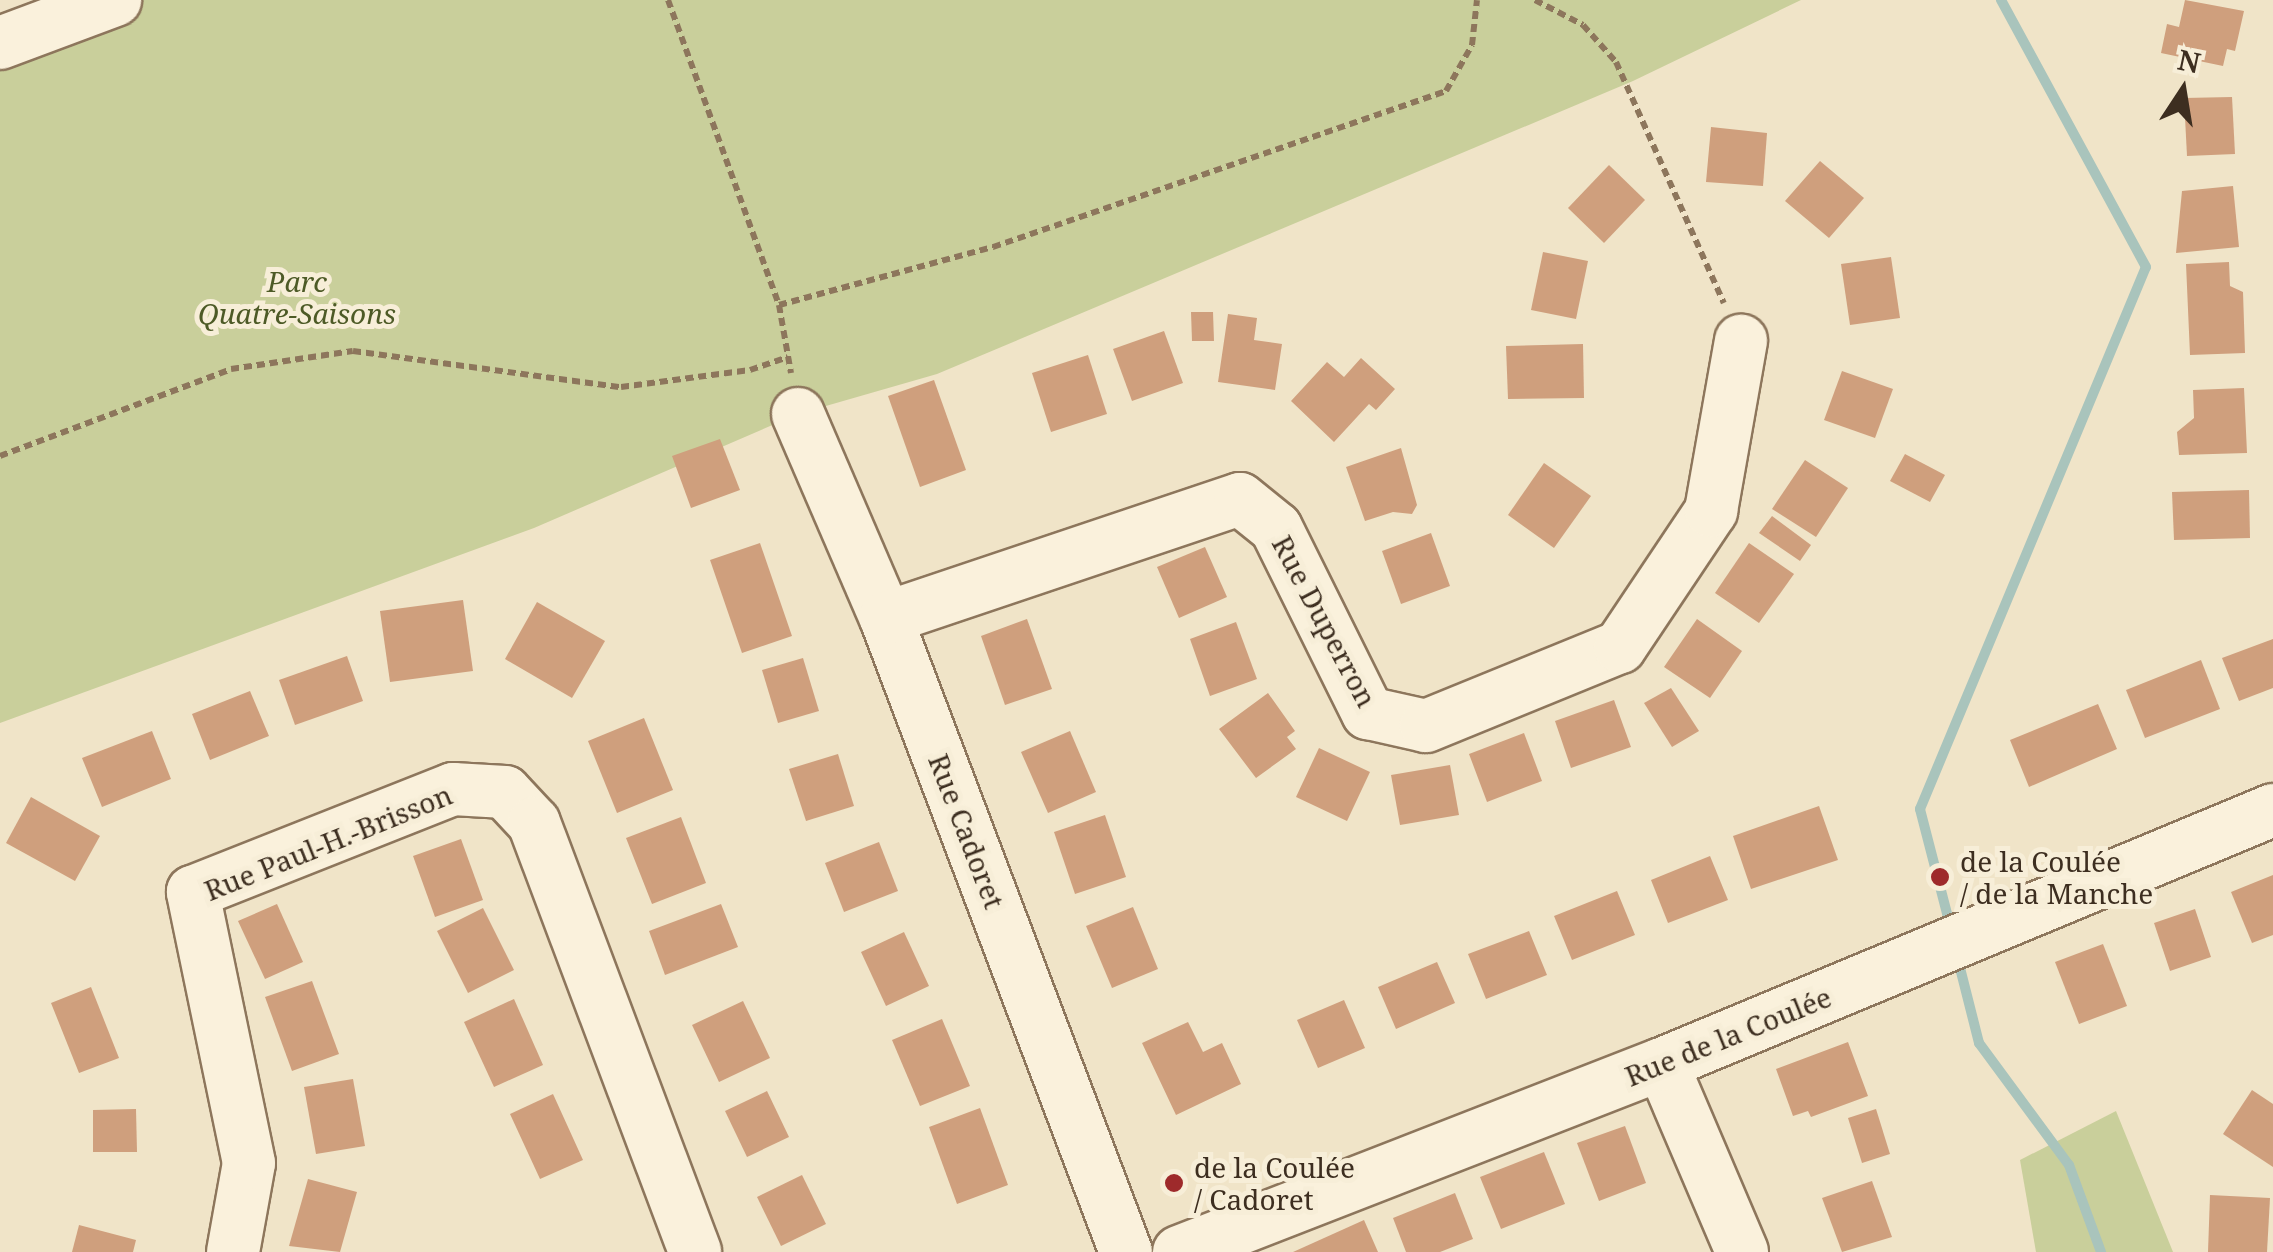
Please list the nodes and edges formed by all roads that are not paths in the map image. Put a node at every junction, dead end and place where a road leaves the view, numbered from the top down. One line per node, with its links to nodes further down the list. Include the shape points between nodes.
1 (115, 0): 2 (street)
2 (0, 43)
3 (1741, 341): 5 (street, Rue Duperron, via 1711,510 1620,646 1426,726 1368,713 1276,528 1240,499)
4 (798, 414): 5 (street, Rue Cadoret)
5 (886, 618): 10 (street, Rue Cadoret)
6 (2273, 810): 7 (street, Rue de la Coulée)
7 (1662, 1064): 11 (street, Rue de la Coulée); 12 (street)
8 (233, 1252): 9 (street, Rue Paul-H.-Brisson, via 249,1163 193,892 453,788 505,792 534,823)
9 (695, 1252)
10 (1126, 1252)
11 (1179, 1252)
12 (1742, 1252)

